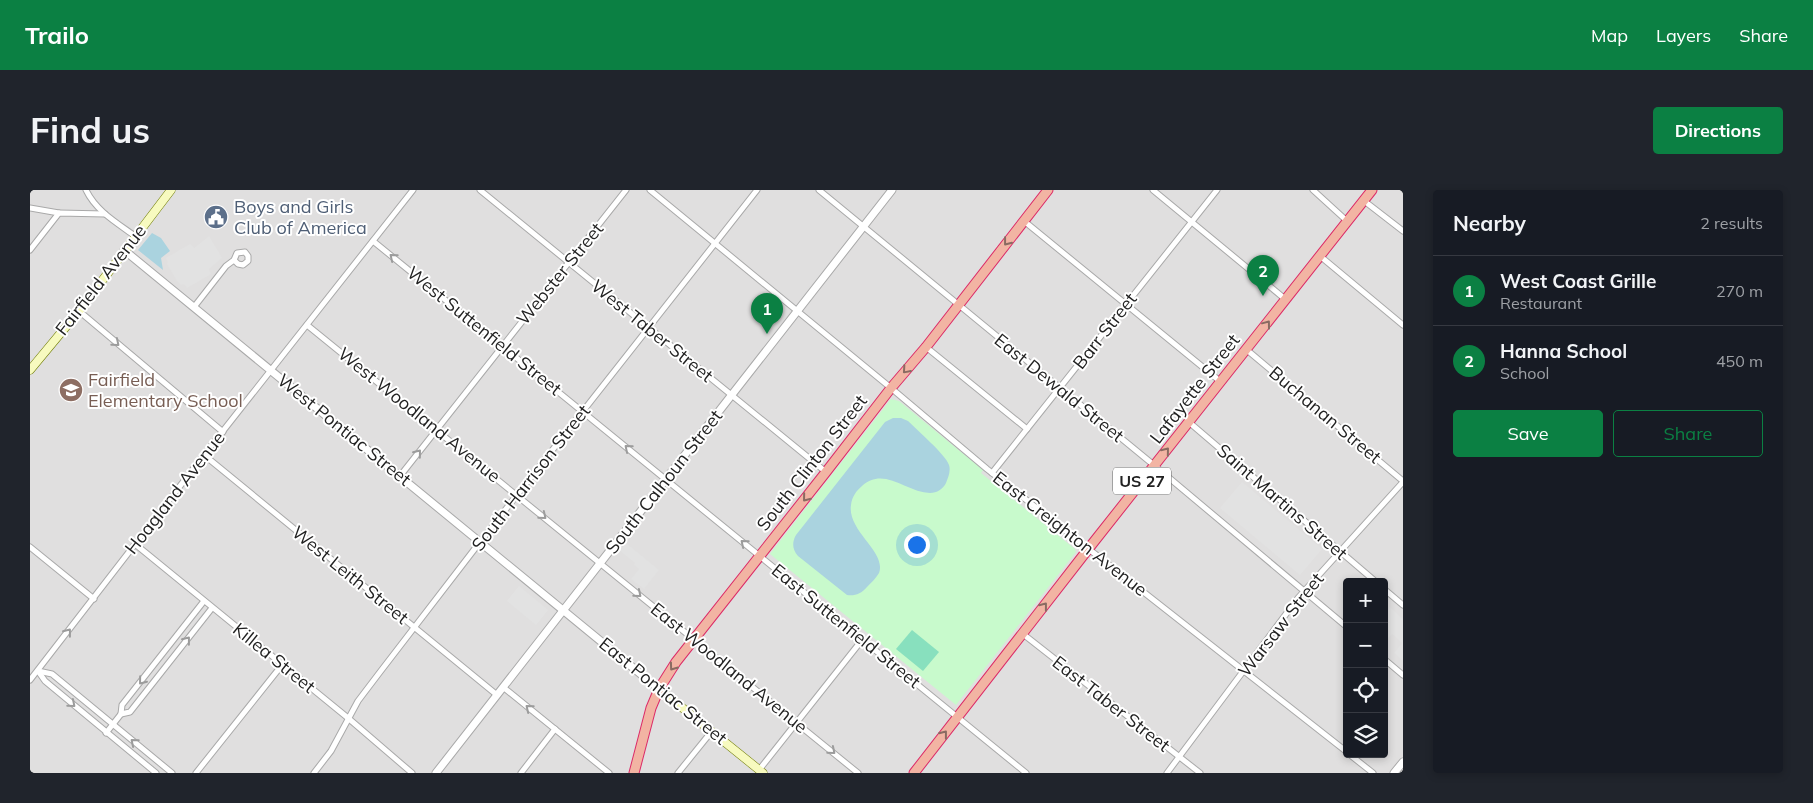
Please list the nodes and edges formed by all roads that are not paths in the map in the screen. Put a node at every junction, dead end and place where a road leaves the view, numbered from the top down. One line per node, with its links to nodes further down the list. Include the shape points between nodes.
1 (86, 190): 18 (street)
2 (171, 190): 24 (main road, Fairfield Avenue)
3 (413, 190): 25 (street, Hoagland Avenue)
4 (480, 190): 31 (street, West Taber Street)
5 (626, 190): 31 (street, Webster Street)
6 (650, 190): 26 (street, East Creighton Avenue)
7 (757, 190): 26 (street, South Harrison Street)
8 (819, 190): 22 (street, East Dewald Street)
9 (892, 190): 22 (street, South Calhoun Street)
10 (1048, 190): 19 (highway, South Clinton Street)
11 (1153, 190): 21 (street)
12 (1217, 190): 21 (street, Barr Street)
13 (1313, 190): 20 (street)
14 (1372, 190): 15 (highway, Lafayette Street / US 27)
15 (1363, 200): 20 (highway, Lafayette Street / US 27); 23 (street)
16 (30, 208): 17 (street)
17 (59, 213): 18 (street); 27 (street)
18 (104, 214): 24 (street)
19 (1024, 221): 33 (highway, South Clinton Street, one-way to 33); 34 (street)
20 (1347, 221): 29 (highway, Lafayette Street / US 27)
21 (1192, 222): 32 (street); 34 (street, Barr Street)
22 (863, 226): 33 (street, East Dewald Street); 37 (street, South Calhoun Street)
23 (1403, 232)
24 (135, 236): 28 (main road, Fairfield Avenue)
25 (373, 241): 38 (street, Hoagland Avenue); 41 (street, West Suttenfield Street, one-way to 25)
26 (715, 244): 37 (street, East Creighton Avenue); 40 (street, South Harrison Street)
27 (30, 250)
28 (124, 250): 35 (street, West Pontiac Street); 36 (main road, Fairfield Avenue)
29 (1320, 256): 32 (highway, Lafayette Street / US 27); 39 (street)
30 (234, 260): 35 (street)
31 (569, 263): 40 (street, West Taber Street); 41 (street, Webster Street)
32 (1285, 299): 43 (highway, Lafayette Street / US 27, one-way to 32)
33 (958, 304): 42 (highway, South Clinton Street); 48 (street, East Dewald Street)
34 (1126, 304): 46 (street); 48 (street, Barr Street)
35 (194, 307): 45 (street, West Pontiac Street)
36 (79, 311): 44 (main road, Fairfield Avenue); 54 (street, one-way to 54)
37 (798, 311): 47 (street, East Creighton Avenue); 49 (street, South Calhoun Street)
38 (307, 325): 45 (street, Hoagland Avenue); 53 (street, West Woodland Avenue)
39 (1403, 325)
40 (649, 327): 49 (street, West Taber Street); 50 (street, South Harrison Street)
41 (502, 346): 50 (street, West Suttenfield Street); 53 (street, Webster Street)
42 (926, 347): 47 (highway, South Clinton Street, one-way to 47); 52 (street)
43 (1247, 350): 46 (highway, Lafayette Street / US 27); 61 (street, Buchanan Street)
44 (30, 370)
45 (271, 370): 54 (street, Hoagland Avenue); 59 (street, West Pontiac Street)
46 (1221, 382): 51 (highway, Lafayette Street / US 27)
47 (891, 388): 57 (highway, South Clinton Street); 58 (street, East Creighton Avenue)
48 (1059, 389): 52 (street, Barr Street); 56 (street, East Dewald Street)
49 (732, 395): 57 (street); 60 (street, South Calhoun Street)
50 (584, 411): 60 (street, West Suttenfield Street, one-way to 50); 62 (street, South Harrison Street)
51 (1190, 423): 56 (highway, Lafayette Street / US 27, one-way to 51); 67 (street, Saint Martins Street)
52 (1027, 429): 58 (street, Barr Street)
53 (437, 430): 59 (street, Webster Street, one-way to 53); 62 (street, West Woodland Avenue)
54 (223, 432): 55 (street, Hoagland Avenue)
55 (204, 455): 64 (street, Hoagland Avenue); 79 (street, West Leith Street)
56 (1155, 466): 66 (highway, Lafayette Street / US 27); 71 (street, East Dewald Street)
57 (826, 472): 68 (highway, South Clinton Street, one-way to 68)
58 (992, 473): 66 (street, East Creighton Avenue)
59 (400, 476): 63 (street, West Pontiac Street)
60 (666, 479): 68 (street, East Suttenfield Street, one-way to 60); 69 (street, South Calhoun Street)
61 (1403, 482): 67 (street, Warsaw Street)
62 (518, 495): 63 (street, South Harrison Street); 69 (street, West Woodland Avenue, one-way to 69)
63 (480, 542): 77 (street, West Pontiac Street); 79 (street, South Harrison Street)
64 (135, 544): 73 (street, Hoagland Avenue); 74 (street, Killea Street)
65 (30, 547): 73 (street)
66 (1089, 548): 80 (highway, Lafayette Street / US 27, one-way to 66); 89 (street, East Creighton Avenue)
67 (1340, 552): 70 (street, Saint Martins Street); 71 (street, Warsaw Street)
68 (760, 556): 81 (highway, South Clinton Street); 82 (street, East Suttenfield Street)
69 (600, 563): 77 (street, South Calhoun Street); 81 (street, East Woodland Avenue, one-way to 81)
70 (1371, 578)
71 (1304, 592): 78 (street, East Dewald Street); 89 (street, Warsaw Street)
72 (1388, 592): 75 (street)
73 (94, 599): 88 (street, Hoagland Avenue, one-way to 73)
74 (204, 601): 76 (street, Killea Street); 83 (street)
75 (1403, 605)
76 (212, 608): 84 (street, one-way to 76); 86 (street, Killea Street)
77 (563, 610): 93 (street, South Calhoun Street); 94 (street, East Pontiac Street)
78 (1343, 625)
79 (414, 628): 95 (street, West Leith Street); 97 (street, South Harrison Street)
80 (1023, 634): 98 (highway, Lafayette Street / US 27); 105 (street, East Taber Street)
81 (694, 640): 94 (highway, South Clinton Street, one-way to 94); 99 (street, East Woodland Avenue)
82 (862, 640): 98 (street, East Suttenfield Street); 99 (street)
83 (162, 655): 84 (street); 87 (street)
84 (170, 661): 90 (street)
85 (1388, 662): 91 (street)
86 (282, 665): 97 (street, Killea Street); 110 (street)
87 (152, 667): 90 (street); 96 (street, one-way to 96, via 122,705)
88 (38, 671): 92 (street, Hoagland Avenue); 100 (street, via 52,674); 103 (street, one-way to 103, via 44,681)
89 (1244, 672): 104 (street, East Creighton Avenue); 105 (street, Warsaw Street)
90 (160, 674): 96 (street, via 130,712)
91 (1403, 675)
92 (30, 680)
93 (504, 687): 95 (street, South Calhoun Street); 101 (street, one-way to 93)
94 (659, 689): 102 (main road, East Pontiac Street); 116 (highway, South Clinton Street)
95 (497, 695): 113 (street, South Calhoun Street)
96 (121, 714): 100 (street)
97 (348, 718): 111 (street, South Harrison Street, via 331,751); 112 (street, Killea Street)
98 (957, 718): 119 (highway, Lafayette Street / US 27, one-way to 98); 120 (street, East Suttenfield Street)
99 (797, 723): 107 (street); 118 (street, East Woodland Avenue, one-way to 118)
100 (113, 724): 103 (street); 109 (street, one-way to 100)
101 (556, 729): 114 (street); 115 (street)
102 (712, 731): 107 (main road, East Pontiac Street); 117 (street)
103 (106, 733): 108 (street)
104 (1343, 749)
105 (1180, 757): 121 (street, Warsaw Street); 122 (street, East Taber Street)
106 (1354, 758): 123 (street, East Creighton Avenue)
107 (761, 772)
108 (156, 773)
109 (172, 773)
110 (196, 773)
111 (314, 773)
112 (412, 773)
113 (436, 773)
114 (521, 773)
115 (609, 773)
116 (634, 773)
117 (678, 773)
118 (858, 773)
119 (914, 773)
120 (1026, 773)
121 (1167, 773)
122 (1200, 773)
123 (1373, 773)

